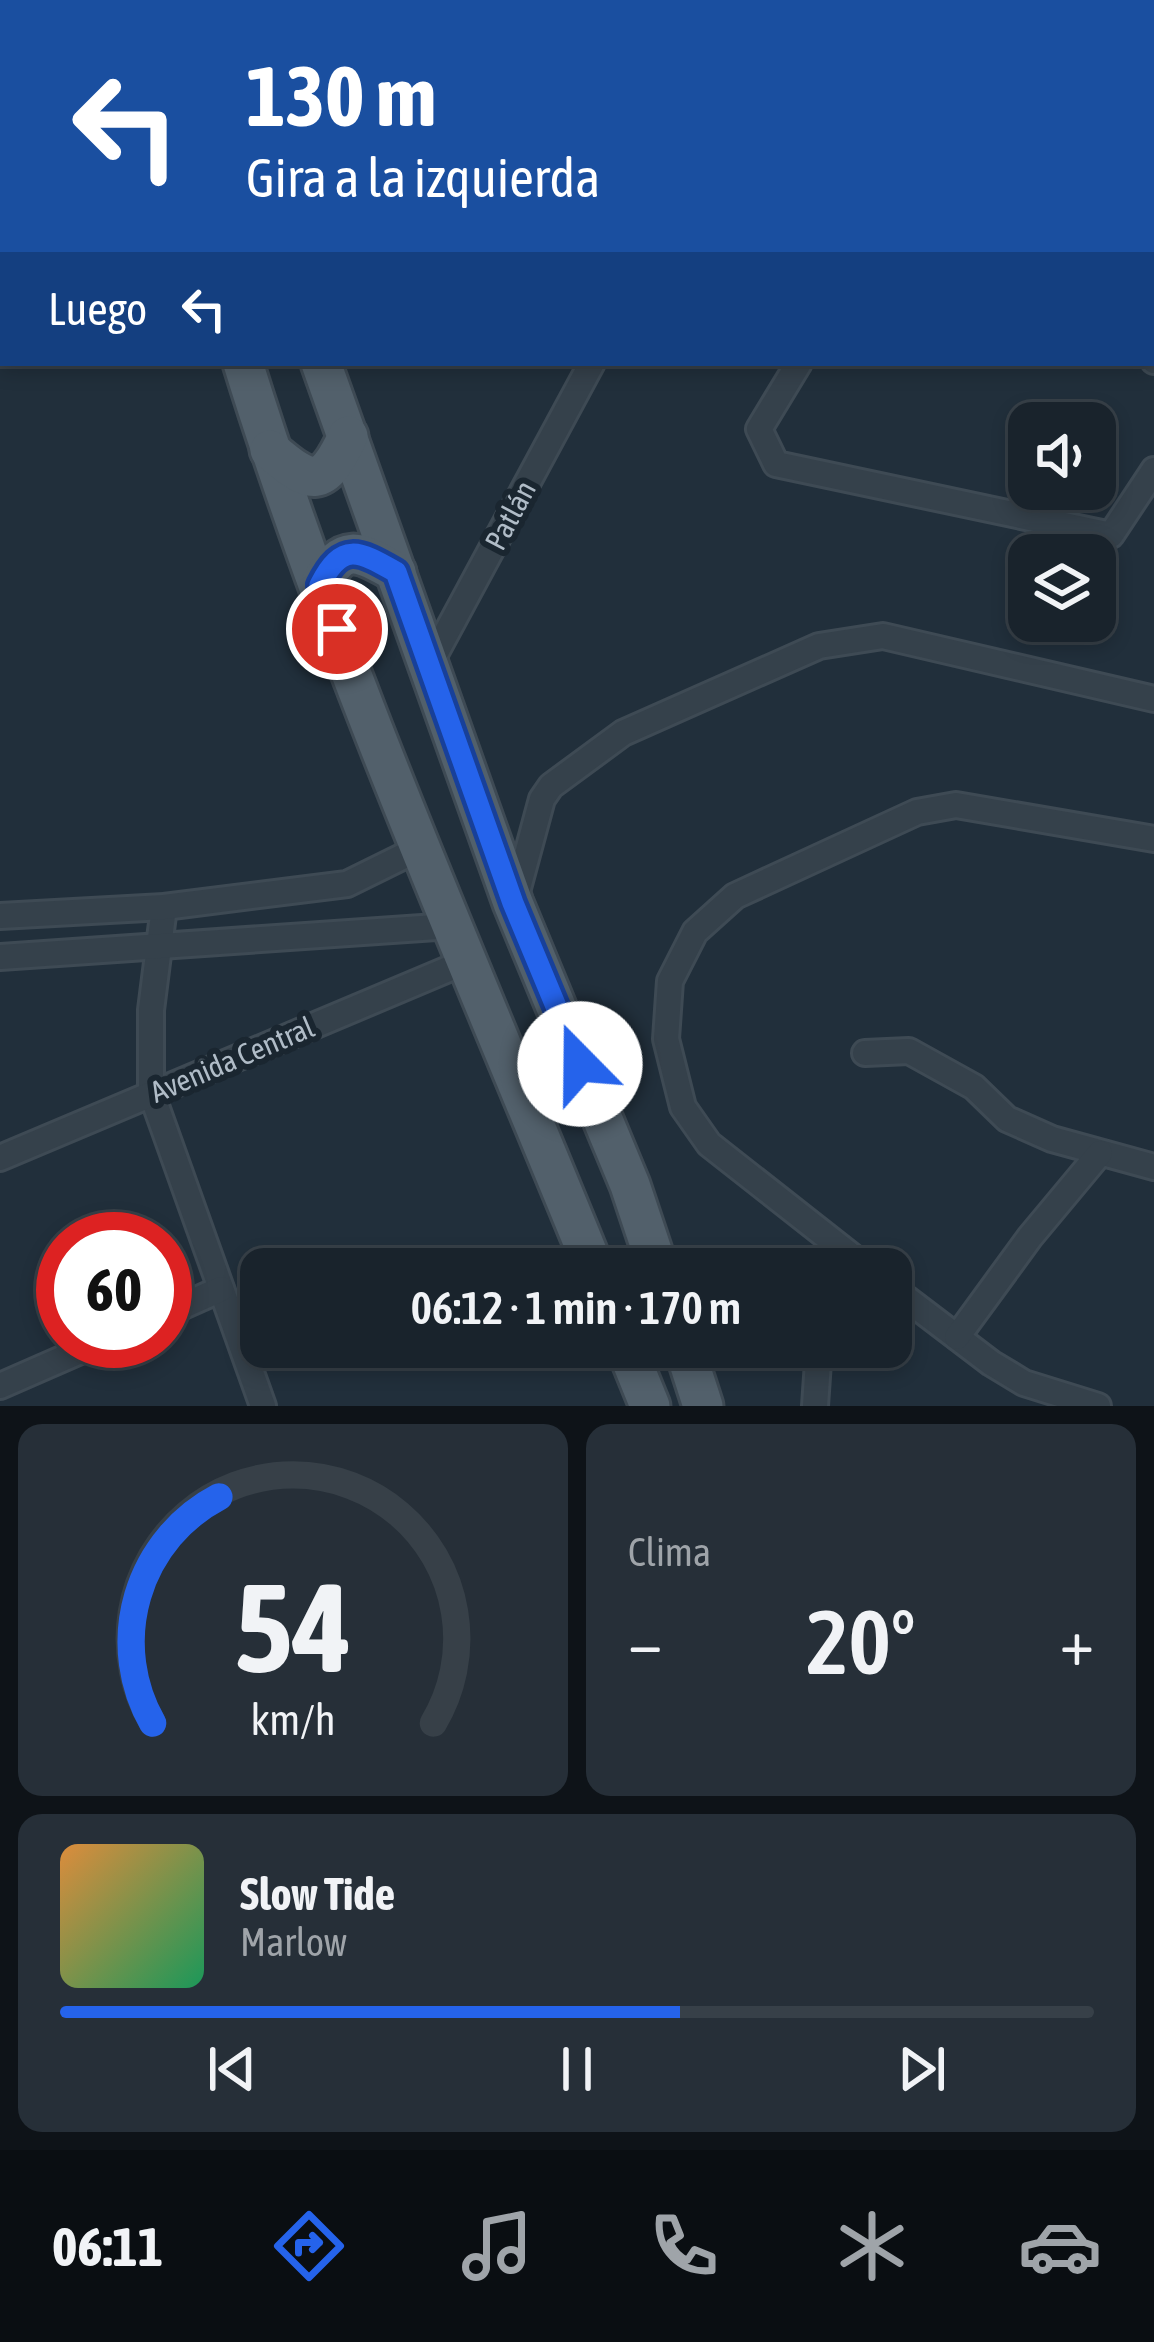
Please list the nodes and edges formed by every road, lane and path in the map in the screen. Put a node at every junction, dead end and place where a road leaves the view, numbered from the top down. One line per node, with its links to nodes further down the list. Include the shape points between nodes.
1 (244, 366): 6 (main road)
2 (321, 366): 5 (main road)
3 (590, 366): 10 (street, Patlán)
4 (798, 366): 7 (street, via 759,429 776,464 1112,535)
5 (348, 436): 6 (main road, via 323,477 296,472); 8 (main road)
6 (270, 450): 9 (main road)
7 (1154, 470)
8 (396, 572): 9 (main road, via 350,553); 10 (main road)
9 (320, 585): 13 (main road)
10 (428, 668): 14 (main road)
11 (1154, 699): 14 (street, via 883,636 819,646 623,733 551,786)
12 (1154, 839): 27 (street, via 956,806 917,812 735,896 695,932 670,981 666,1039 683,1107 709,1144)
13 (420, 848): 15 (street, via 347,884); 18 (main road)
14 (513, 903): 29 (main road)
15 (164, 907): 16 (street); 19 (street)
16 (39, 913): 17 (street); 20 (street)
17 (0, 916)
18 (458, 944): 19 (street); 23 (street, Avenida Central); 28 (main road)
19 (157, 945): 20 (street); 23 (street)
20 (42, 954): 21 (street)
21 (0, 957)
22 (865, 1053): 24 (street, via 909,1051 974,1087 1007,1118)
23 (152, 1092): 25 (street, Avenida Central); 32 (street)
24 (1100, 1153): 26 (street); 35 (street)
25 (0, 1158)
26 (1154, 1167)
27 (826, 1237): 30 (street); 31 (street)
28 (585, 1248)
29 (651, 1248)
30 (825, 1248)
31 (840, 1248)
32 (221, 1289): 33 (street); 41 (street)
33 (192, 1302)
34 (912, 1303): 35 (street)
35 (957, 1337): 45 (street, via 1024,1383)
36 (41, 1368): 40 (street)
37 (635, 1368): 42 (main road)
38 (691, 1368): 43 (main road)
39 (818, 1368): 44 (street)
40 (0, 1386)
41 (263, 1406)
42 (650, 1406)
43 (703, 1406)
44 (815, 1406)
45 (1098, 1406)

